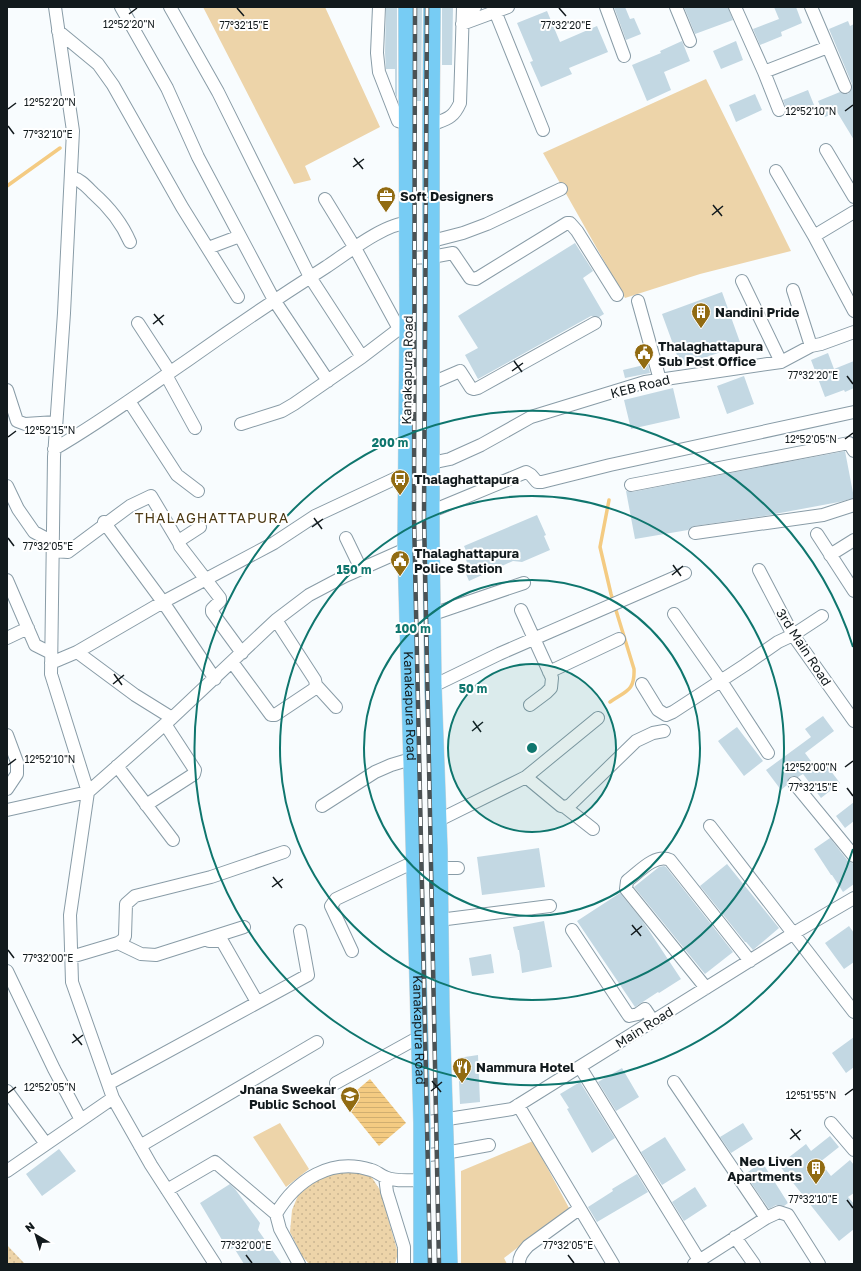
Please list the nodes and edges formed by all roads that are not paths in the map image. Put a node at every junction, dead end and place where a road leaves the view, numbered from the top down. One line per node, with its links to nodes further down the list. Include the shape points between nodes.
1 (55, 7): 15 (street)
2 (121, 7): 33 (street, via 167,88 198,157)
3 (170, 7): 40 (street, via 218,92)
4 (379, 7): 22 (street, via 379,72 398,121)
5 (407, 7): 22 (highway, Kanakapura Road)
6 (432, 7): 23 (highway, Kanakapura Road)
7 (475, 7): 14 (street)
8 (508, 7): 13 (street)
9 (606, 7): 18 (street)
10 (676, 7): 16 (street)
11 (735, 7): 19 (street)
12 (811, 7): 17 (street)
13 (495, 12): 14 (street); 24 (street)
14 (463, 14): 23 (street, via 460,103 456,113)
15 (58, 31): 27 (street, via 73,131); 36 (street, via 98,64 113,85)
16 (690, 41)
17 (828, 47): 19 (street); 20 (street)
18 (624, 56)
19 (764, 72): 21 (street)
20 (845, 87)
21 (779, 110)
22 (408, 124): 32 (highway, Kanakapura Road)
23 (431, 125): 38 (highway, Kanakapura Road)
24 (543, 130)
25 (826, 150): 29 (street)
26 (776, 171): 34 (street)
27 (71, 177): 35 (street, via 82,182 110,210 118,219); 62 (street)
28 (561, 189): 38 (street)
29 (854, 197)
30 (325, 199): 37 (street)
31 (854, 212): 34 (street)
32 (408, 223): 37 (street, via 382,231); 39 (highway, Kanakapura Road)
33 (240, 236): 36 (street); 45 (street)
34 (814, 236): 47 (street)
35 (130, 242)
36 (208, 248): 44 (street)
37 (355, 248): 40 (street); 50 (street)
38 (432, 249): 39 (street); 43 (street, via 453,253 470,278 476,279 567,223 577,231); 58 (highway, Kanakapura Road)
39 (407, 258): 50 (highway, Kanakapura Road)
40 (310, 277): 45 (street); 53 (street)
41 (742, 281): 54 (street)
42 (793, 290): 52 (street)
43 (617, 296)
44 (238, 297)
45 (274, 300): 55 (street); 57 (street)
46 (638, 301): 56 (street)
47 (854, 311)
48 (138, 323): 55 (street)
49 (595, 323): 58 (street, via 478,388 472,388 460,371)
50 (404, 326): 53 (street); 68 (highway, Kanakapura Road)
51 (854, 332): 52 (street, KEB Road)
52 (811, 346): 54 (street, KEB Road)
53 (362, 357): 57 (street)
54 (781, 362): 56 (street, KEB Road)
55 (168, 374): 60 (street); 64 (street)
56 (660, 380): 67 (street, KEB Road, via 645,382 532,417 481,445 450,459)
57 (328, 381): 63 (street, via 282,411)
58 (432, 383): 67 (highway, Kanakapura Road)
59 (7, 390): 62 (street, via 17,420 25,424)
60 (129, 400): 65 (street, via 92,427); 71 (street, via 177,475)
61 (854, 412): 73 (street, via 542,482 536,482 526,472)
62 (56, 422): 65 (street)
63 (241, 424)
64 (195, 428)
65 (54, 449): 82 (street)
66 (854, 451): 70 (street, via 848,443)
67 (431, 463): 73 (highway, Kanakapura Road)
68 (407, 473): 83 (highway, Kanakapura Road); 89 (street, via 316,516 274,543)
69 (7, 486): 82 (street, via 18,509 34,532)
70 (631, 486)
71 (198, 491)
72 (854, 505): 76 (street, via 823,515)
73 (432, 511): 81 (highway, Kanakapura Road)
74 (105, 524): 80 (street, via 130,506 151,496); 82 (street, via 68,552); 92 (street)
75 (200, 527): 80 (street)
76 (695, 533)
77 (817, 534): 84 (street)
78 (346, 538): 85 (street)
79 (854, 540): 84 (street)
80 (179, 543): 89 (street)
81 (432, 545): 83 (street); 94 (highway, Kanakapura Road)
82 (53, 546): 105 (street)
83 (406, 549): 85 (street); 121 (highway, Kanakapura Road)
84 (830, 555): 91 (street)
85 (361, 569): 97 (street, via 309,595)
86 (759, 570): 99 (street, 3rd Main Road)
87 (685, 573): 101 (street)
88 (7, 580): 98 (street)
89 (205, 580): 92 (street); 104 (street, via 220,598 212,612)
90 (524, 583): 94 (street)
91 (854, 591)
92 (163, 602): 103 (street); 108 (street)
93 (521, 610): 101 (street)
94 (433, 614): 112 (highway, Kanakapura Road)
95 (674, 614): 109 (street)
96 (822, 616): 99 (street)
97 (276, 620): 104 (street); 110 (street)
98 (28, 628): 100 (street); 105 (street, via 35,645)
99 (793, 635): 109 (street, via 778,642); 116 (street, 3rd Main Road)
100 (7, 638)
101 (534, 639): 107 (street); 112 (street)
102 (619, 639): 107 (street)
103 (77, 652): 105 (street); 117 (street)
104 (242, 653): 106 (street)
105 (51, 658): 127 (street, via 51,674)
106 (232, 662): 108 (street); 110 (street, via 271,715 275,715 314,689)
107 (549, 672): 113 (street, via 552,678 551,688)
108 (215, 679): 117 (street)
109 (721, 681): 111 (street, via 666,715 658,710); 120 (street)
110 (316, 684): 114 (street)
111 (642, 684)
112 (433, 686): 132 (highway, Kanakapura Road)
113 (530, 705)
114 (336, 706)
115 (598, 718): 123 (street)
116 (854, 720)
117 (168, 721): 122 (street); 128 (street, via 195,770 194,774)
118 (664, 731): 130 (street, via 636,741)
119 (7, 735): 125 (street, via 17,762 17,774)
120 (768, 753)
121 (412, 759): 129 (street, via 375,772); 138 (highway, Kanakapura Road)
122 (117, 766): 127 (street); 128 (street)
123 (526, 777): 130 (street); 132 (street)
124 (794, 783): 137 (street)
125 (7, 789)
126 (7, 792): 131 (street)
127 (88, 792): 131 (street); 151 (street, via 70,915)
128 (146, 805): 135 (street)
129 (322, 806)
130 (565, 807): 134 (street)
131 (8, 810)
132 (439, 820): 139 (highway, Kanakapura Road)
133 (710, 826): 147 (street)
134 (593, 829)
135 (173, 840)
136 (284, 852): 149 (street, via 211,877 135,896 126,904 125,936)
137 (854, 856)
138 (414, 862): 150 (street, via 336,899 331,906); 158 (highway, Kanakapura Road)
139 (439, 868): 140 (street); 143 (highway, Kanakapura Road)
140 (458, 868)
141 (854, 898): 147 (street, Main Road)
142 (550, 906): 143 (street)
143 (439, 920): 168 (highway, Kanakapura Road)
144 (244, 927): 148 (street)
145 (572, 930): 157 (street, via 629,1016 645,1009)
146 (300, 931): 155 (street, via 308,975)
147 (794, 933): 152 (street, Main Road); 156 (street)
148 (202, 941): 149 (street, via 148,956); 155 (street, via 222,940)
149 (118, 943): 151 (street)
150 (352, 951)
151 (71, 957): 163 (street, via 72,982)
152 (750, 961): 154 (street, Main Road); 154 (street, via 670,860 655,860 627,881 626,888)
153 (7, 971): 167 (street)
154 (706, 988): 157 (street, Main Road)
155 (257, 1002): 163 (street)
156 (854, 1012)
157 (653, 1021): 160 (street, Main Road)
158 (419, 1037): 162 (street); 170 (highway, Kanakapura Road)
159 (317, 1042): 173 (street)
160 (580, 1067): 166 (street, Main Road); 185 (street)
161 (674, 1082): 183 (street)
162 (336, 1083)
163 (108, 1084): 165 (street)
164 (7, 1091): 171 (street)
165 (113, 1098): 167 (street); 173 (street)
166 (518, 1105): 168 (street, Main Road, via 512,1109); 181 (street)
167 (81, 1120): 171 (street)
168 (444, 1120): 170 (street, Main Road); 175 (highway, Kanakapura Road)
169 (831, 1123): 174 (street)
170 (422, 1124): 176 (highway, Kanakapura Road)
171 (46, 1144): 177 (street)
172 (489, 1144): 175 (street)
173 (140, 1146): 180 (street)
174 (854, 1150)
175 (445, 1154): 176 (street); 190 (highway, Kanakapura Road)
176 (421, 1156): 179 (highway, Kanakapura Road)
177 (7, 1171)
178 (385, 1177): 179 (street, via 396,1180); 182 (street, via 372,1170 357,1167 339,1166 322,1171 295,1189 284,1200); 188 (street, via 404,1247)
179 (421, 1180): 189 (highway, Kanakapura Road)
180 (167, 1190): 182 (street, via 215,1162); 186 (street)
181 (579, 1209): 191 (street, via 528,1246 519,1258); 192 (street)
182 (276, 1214): 187 (street, via 280,1229)
183 (766, 1218): 184 (street); 194 (street, via 779,1212 788,1215)
184 (735, 1237): 185 (street); 193 (street)
185 (696, 1262)
186 (215, 1264)
187 (298, 1264)
188 (404, 1264)
189 (422, 1264)
190 (449, 1264)
191 (519, 1264)
192 (613, 1264)
193 (754, 1264)
194 (819, 1264)

